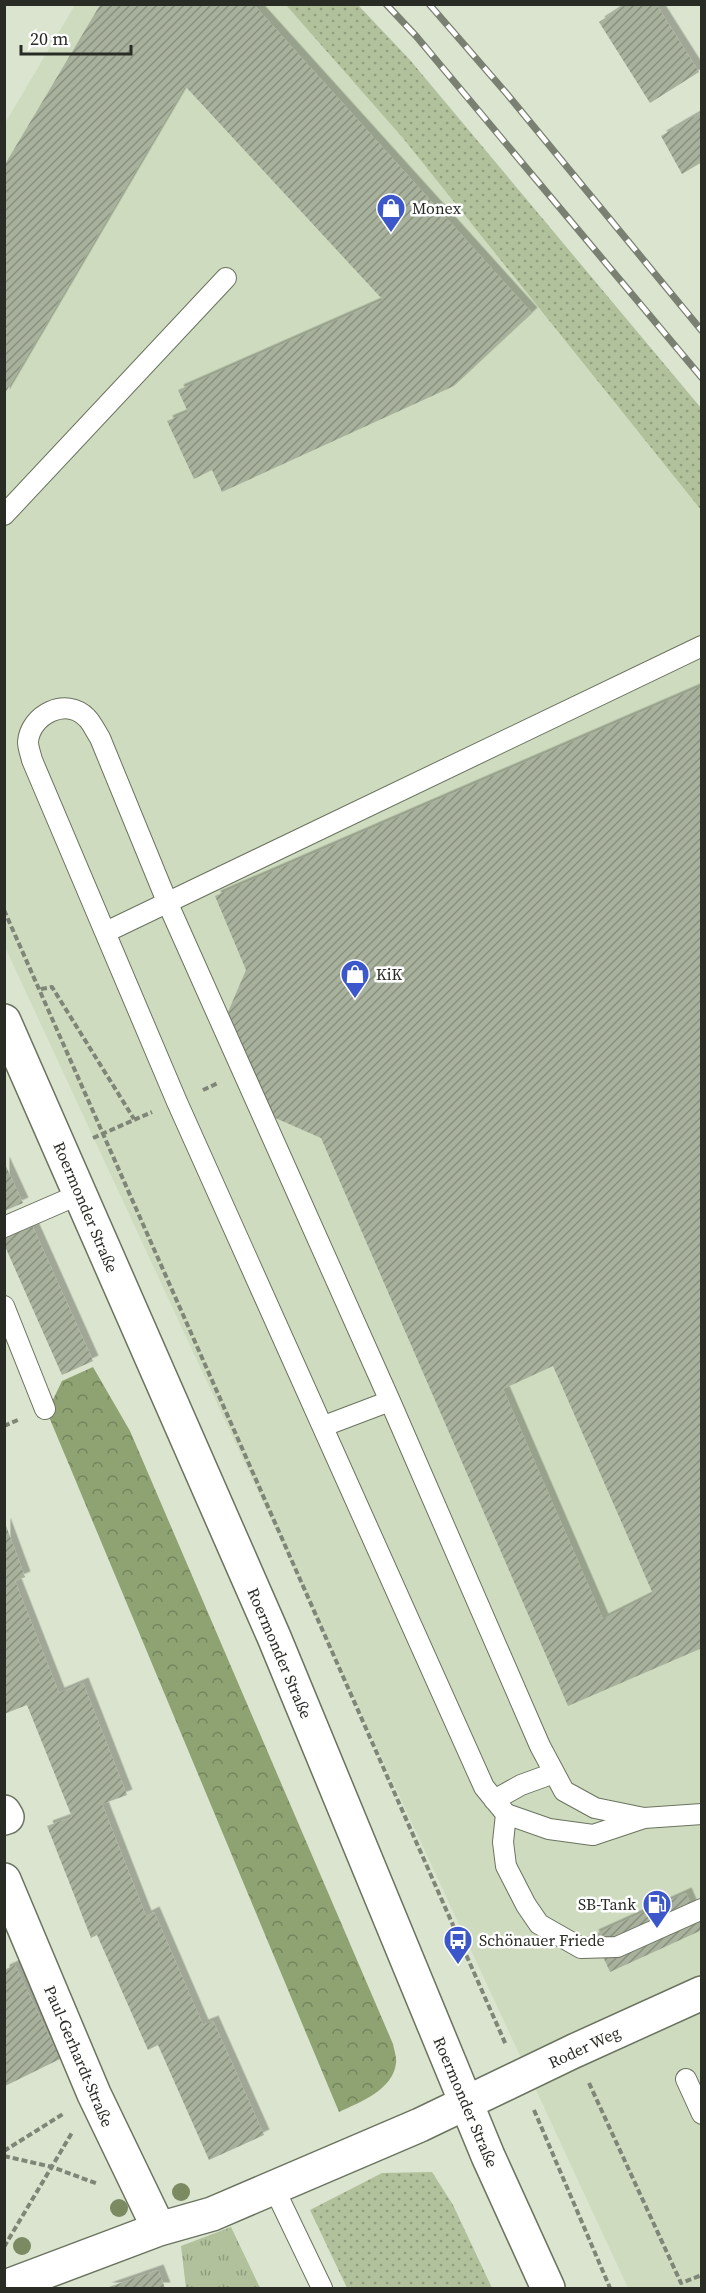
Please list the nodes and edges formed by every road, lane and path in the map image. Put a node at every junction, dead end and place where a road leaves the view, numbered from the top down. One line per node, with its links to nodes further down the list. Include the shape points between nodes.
1 (226, 278): 2 (lane)
2 (4, 515)
3 (702, 646): 4 (lane)
4 (168, 904): 6 (lane); 6 (lane, via 100,738 86,717 54,709 40,717 30,730 28,744); 13 (lane)
5 (4, 910): 7 (path)
6 (106, 933): 15 (lane, via 177,1102)
7 (41, 989): 9 (path); 9 (path, via 52,987 135,1119)
8 (4, 1021): 10 (main road, Roermonder Straße)
9 (105, 1133): 26 (path)
10 (80, 1194): 11 (lane); 29 (main road, Roermonder Straße, via 274,1637)
11 (4, 1227)
12 (4, 1306): 14 (lane)
13 (390, 1401): 15 (lane); 16 (lane)
14 (45, 1409)
15 (324, 1426): 17 (lane, via 484,1787)
16 (554, 1773): 17 (lane, via 521,1785); 21 (lane, via 564,1791 595,1808)
17 (500, 1807): 21 (lane, via 549,1829 593,1835); 23 (lane, via 506,1866 526,1905 539,1924 581,1948 617,1947)
18 (4, 1812): 20 (main road)
19 (702, 1814): 21 (lane)
20 (4, 1818)
21 (644, 1818)
22 (4, 1880): 28 (main road, Paul-Gerhardt-Straße)
23 (702, 1909)
24 (702, 1992): 25 (main road, Roder Weg)
25 (574, 2051): 26 (main road, Roder Weg); 37 (path, via 681,2283)
26 (520, 2077): 29 (main road, Roder Weg); 41 (path)
27 (686, 2079): 30 (lane)
28 (94, 2094): 31 (path); 33 (path); 35 (main road, Paul-Gerhardt-Straße)
29 (467, 2103): 34 (main road); 40 (main road, Roermonder Straße)
30 (702, 2114)
31 (4, 2151)
32 (4, 2156): 33 (path)
33 (52, 2167): 35 (path); 36 (path)
34 (273, 2186): 35 (main road, via 212,2214); 39 (lane)
35 (151, 2215): 38 (main road)
36 (4, 2247)
37 (702, 2274)
38 (8, 2278)
39 (322, 2289)
40 (548, 2289)
41 (610, 2289)

